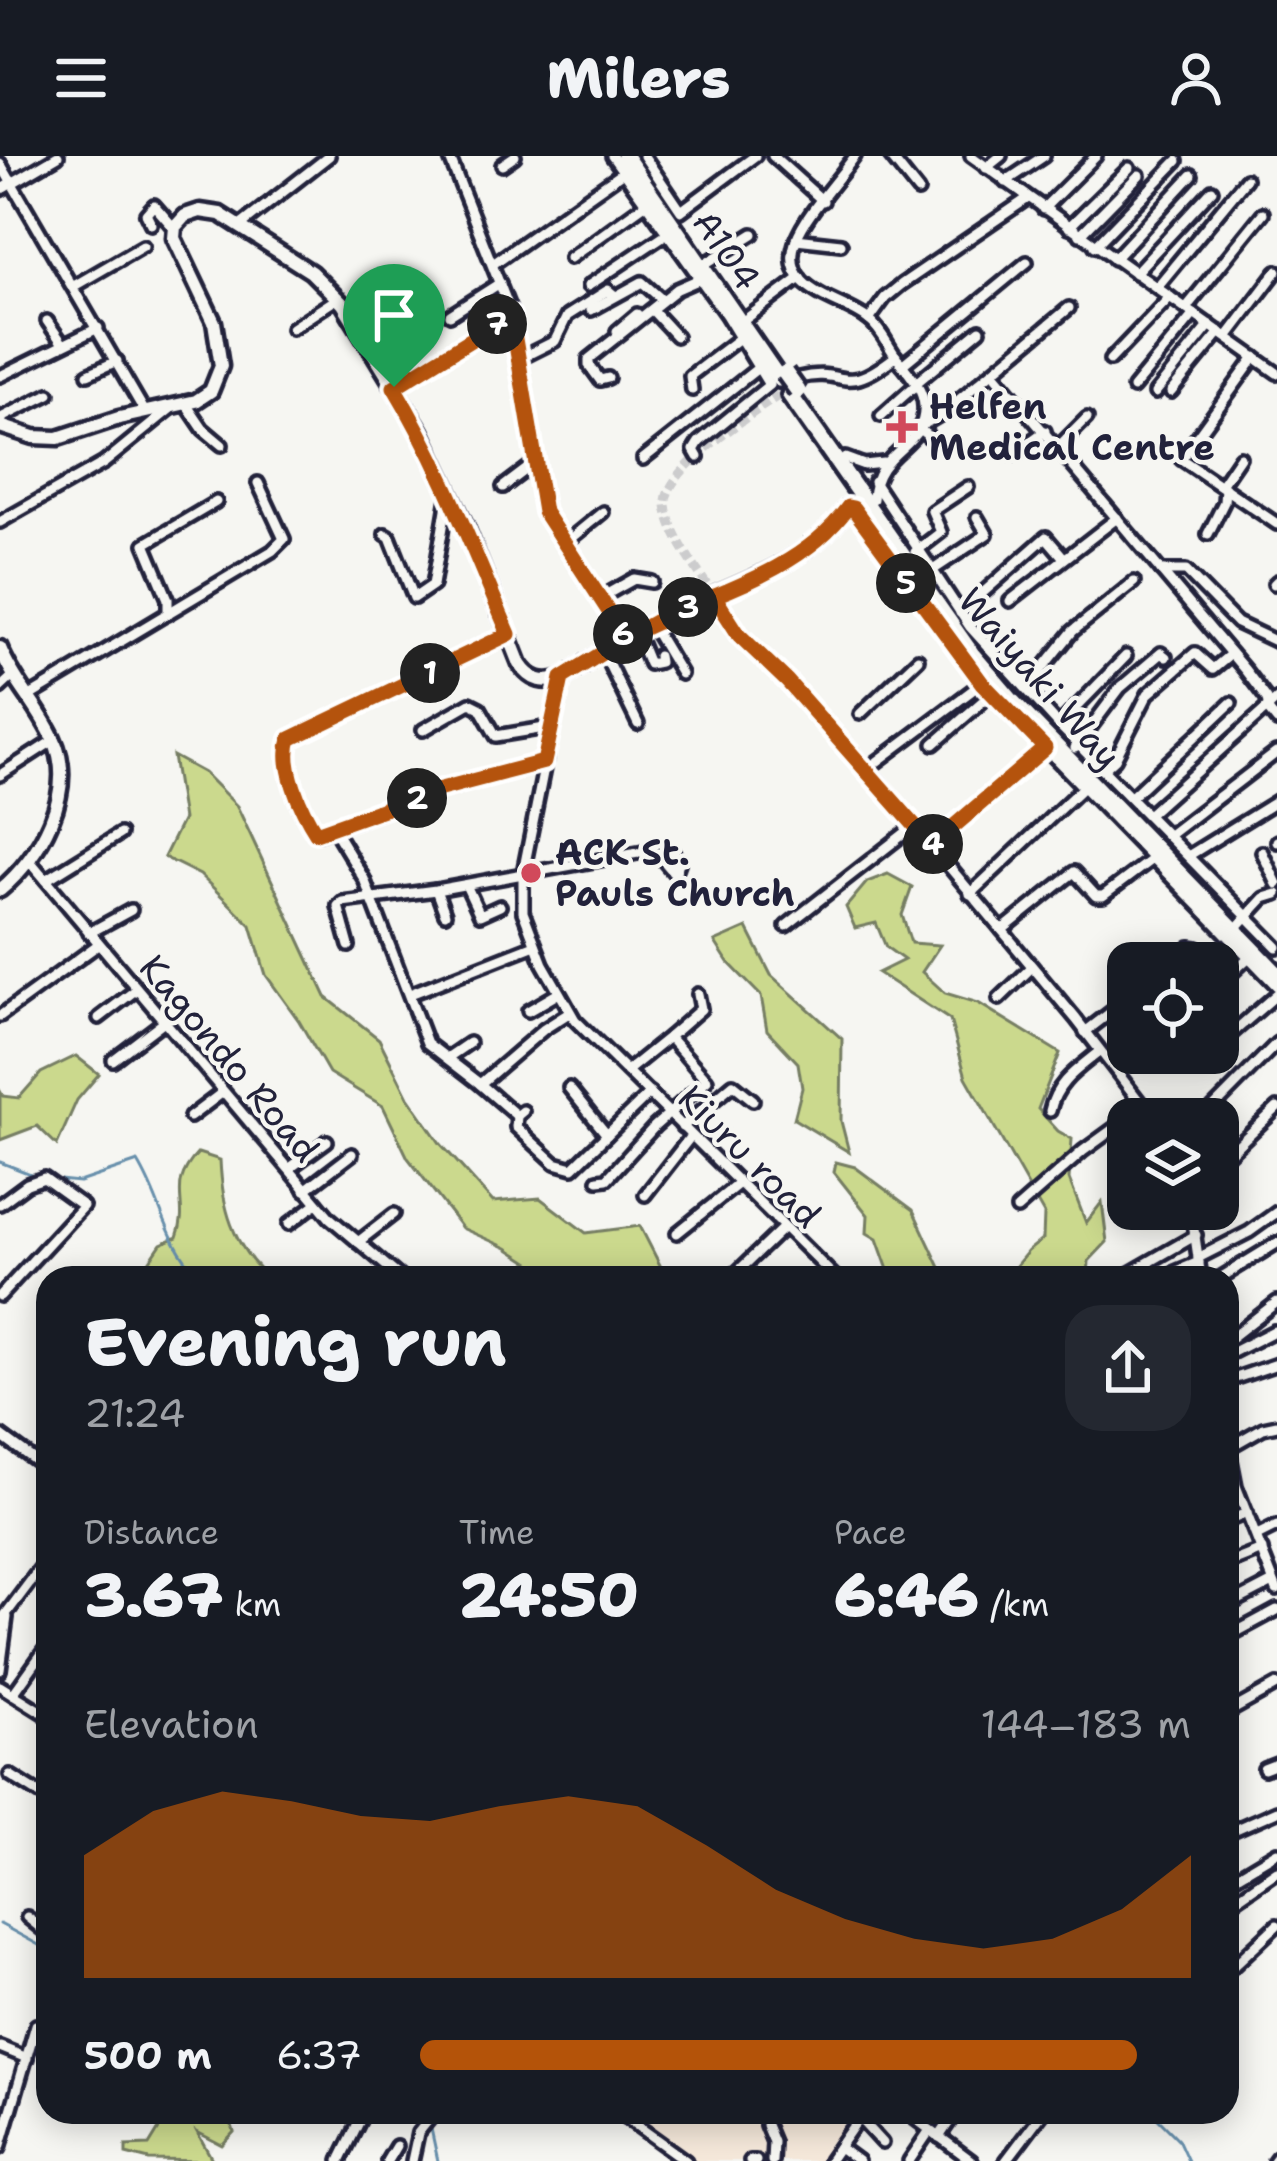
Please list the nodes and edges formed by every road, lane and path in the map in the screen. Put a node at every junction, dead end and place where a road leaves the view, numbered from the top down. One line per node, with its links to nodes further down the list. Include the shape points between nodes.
1 (58, 156): 25 (street)
2 (329, 156): 36 (street)
3 (449, 156): 50 (street)
4 (514, 156): 18 (street)
5 (612, 156): 16 (street)
6 (664, 156): 16 (street)
7 (755, 156): 33 (street)
8 (773, 156): 30 (street)
9 (855, 156): 30 (street)
10 (890, 156): 28 (street)
11 (971, 156): 19 (street)
12 (1000, 156): 19 (street)
13 (1044, 156): 24 (street)
14 (1096, 156): 32 (street)
15 (1177, 160): 44 (street)
16 (636, 163): 31 (street); 33 (highway); 46 (street); 50 (street); 63 (highway, A104)
17 (0, 164): 25 (street)
18 (502, 165)
19 (986, 168): 24 (street)
20 (1129, 168): 37 (street)
21 (1139, 175): 41 (street)
22 (1192, 175): 48 (street)
23 (1242, 181): 58 (street)
24 (1004, 182): 29 (street)
25 (12, 183): 26 (street); 56 (street)
26 (0, 190)
27 (1212, 190): 53 (street)
28 (918, 191)
29 (1028, 198): 32 (street); 72 (street, via 902,284)
30 (823, 201): 42 (street)
31 (645, 204): 39 (street); 47 (street)
32 (1043, 209): 37 (street)
33 (678, 213): 51 (highway)
34 (1262, 213): 67 (street)
35 (151, 224): 38 (street, via 146,214 154,205)
36 (241, 224): 38 (main road, via 200,211); 62 (main road)
37 (1069, 227): 41 (street)
38 (175, 229): 102 (main road, via 177,250 214,322 220,359 216,386)
39 (666, 234): 51 (street); 57 (street)
40 (754, 234): 51 (street)
41 (1080, 235): 44 (street)
42 (796, 239): 43 (street); 54 (street)
43 (842, 244)
44 (1095, 245): 48 (street)
45 (143, 246): 56 (street)
46 (513, 253)
47 (570, 258)
48 (1114, 259): 53 (street)
49 (1028, 262): 84 (street)
50 (493, 264): 55 (street)
51 (700, 270): 60 (street); 63 (street); 66 (street); 70 (highway)
52 (1277, 271): 77 (street)
53 (1136, 273): 58 (street)
54 (800, 278): 70 (street); 72 (street)
55 (500, 284): 68 (street); 69 (street)
56 (74, 286): 73 (street)
57 (588, 286)
58 (1156, 287): 61 (street)
59 (615, 296): 60 (street, via 642,282); 65 (street); 82 (street, via 610,289 571,314 555,340)
60 (658, 297): 76 (street)
61 (1170, 297): 67 (street); 83 (street)
62 (338, 298): 74 (street); 96 (main road)
63 (721, 302): 79 (street); 94 (highway, A104)
64 (1069, 308): 88 (street)
65 (591, 310)
66 (652, 310): 78 (street); 86 (street)
67 (1190, 311): 77 (street); 97 (street)
68 (450, 315)
69 (511, 315): 82 (street); 96 (street)
70 (747, 318): 94 (highway)
71 (47, 320): 80 (street)
72 (869, 320): 84 (street)
73 (98, 328): 80 (street); 85 (street)
74 (292, 328)
75 (980, 330): 95 (street)
76 (616, 331)
77 (1219, 331): 81 (street); 99 (street); 100 (street)
78 (676, 336)
79 (741, 337): 87 (street); 98 (street, via 691,376)
80 (63, 344): 92 (street)
81 (1255, 357): 90 (street); 124 (street, via 1181,459)
82 (519, 359): 118 (street)
83 (1110, 360)
84 (899, 361): 94 (street, via 861,380 811,375); 95 (street)
85 (117, 362): 91 (street); 104 (street)
86 (589, 362): 89 (street); 93 (street, via 600,380)
87 (758, 368): 94 (street); 117 (street)
88 (993, 372): 108 (street); 109 (street)
89 (575, 373)
90 (1277, 373)
91 (88, 374)
92 (0, 376)
93 (608, 378)
94 (785, 383): 114 (street, via 699,442); 116 (highway, Waiyaki Way); 120 (highway, Waiyaki Way)
95 (916, 384): 105 (street); 108 (street, via 924,410)
96 (394, 387): 125 (main road)
97 (1133, 388)
98 (692, 390)
99 (1171, 392)
100 (1156, 393)
101 (49, 394): 107 (street, via 4,416)
102 (186, 404): 103 (main road); 110 (street)
103 (170, 409): 104 (main road); 132 (street, via 104,463)
104 (145, 412): 107 (main road, via 58,438)
105 (880, 416)
106 (1087, 418): 112 (street)
107 (0, 426)
108 (918, 428): 111 (street); 119 (street)
109 (1045, 431): 112 (street); 113 (street)
110 (222, 445)
111 (949, 447)
112 (1058, 447): 131 (street)
113 (1012, 455)
114 (698, 457)
115 (1240, 457): 124 (street)
116 (845, 458): 119 (street); 126 (highway, Waiyaki Way)
117 (643, 459)
118 (536, 462): 122 (street); 136 (street, via 544,512)
119 (883, 463): 126 (street)
120 (848, 477): 126 (highway, Waiyaki Way); 128 (street)
121 (258, 483): 151 (street, via 284,539)
122 (503, 487)
123 (968, 487): 137 (street, via 932,511 941,532)
124 (1223, 487): 133 (street); 135 (street)
125 (449, 492): 134 (street, via 434,585 414,598); 154 (main road)
126 (874, 498): 128 (street); 137 (highway, Waiyaki Way); 143 (highway, Waiyaki Way)
127 (217, 502): 151 (street, via 145,544)
128 (851, 507): 143 (street); 146 (main road, via 802,554)
129 (603, 512): 136 (street)
130 (977, 517): 140 (street, via 988,534)
131 (1118, 518): 138 (street); 141 (street)
132 (0, 522)
133 (1277, 524)
134 (385, 534)
135 (1208, 534)
136 (565, 543): 147 (street)
137 (915, 553): 140 (street); 163 (highway, Waiyaki Way, via 952,615)
138 (1064, 558): 139 (street, via 1046,537); 142 (street)
139 (1018, 561): 142 (street); 150 (street)
140 (933, 570): 150 (street)
141 (1162, 571): 155 (street, via 1186,572 1237,623); 158 (street)
142 (1034, 579): 148 (street)
143 (911, 580): 149 (highway, Waiyaki Way)
144 (652, 582): 147 (street, via 634,579)
145 (1134, 582): 167 (street)
146 (714, 596): 152 (main road); 186 (street, via 739,635)
147 (599, 598): 153 (street)
148 (1010, 601)
149 (929, 606): 168 (street); 223 (highway, Waiyaki Way)
150 (960, 613): 163 (street)
151 (168, 614): 171 (street)
152 (651, 624): 153 (main road); 164 (street)
153 (631, 635): 157 (main road); 159 (street, via 649,664)
154 (505, 636): 166 (main road, via 530,676 545,683); 194 (street, via 290,739 293,784 313,830)
155 (1277, 642)
156 (0, 648): 165 (main road)
157 (603, 652): 166 (main road); 176 (street)
158 (1231, 654): 173 (street); 187 (street, via 1213,669 1193,654 1148,694)
159 (658, 656)
160 (1126, 656): 177 (street)
161 (1166, 657): 183 (street, via 1161,653 1120,688)
162 (918, 659): 174 (street)
163 (1004, 671): 167 (street); 183 (highway, Waiyaki Way)
164 (681, 674)
165 (14, 676): 169 (street); 171 (main road)
166 (562, 678): 178 (street)
167 (1020, 682): 177 (street)
168 (982, 683): 170 (street); 186 (street)
169 (0, 688)
170 (992, 693): 181 (street); 182 (street)
171 (28, 697): 180 (main road)
172 (1231, 703): 190 (street)
173 (1273, 703): 175 (street); 192 (street)
174 (860, 714)
175 (1277, 721)
176 (638, 724)
177 (1059, 725): 183 (street)
178 (550, 727): 179 (street, via 496,736 470,703); 185 (street)
179 (423, 730)
180 (54, 740): 188 (street); 202 (main road, via 55,807)
181 (934, 744)
182 (1045, 748): 189 (street); 197 (street)
183 (1075, 748): 187 (street); 215 (highway, Waiyaki Way)
184 (1276, 753): 196 (street)
185 (544, 762): 194 (street); 203 (street)
186 (866, 770): 193 (street)
187 (1103, 770): 190 (street)
188 (0, 775)
189 (1082, 788): 201 (street); 209 (street)
190 (1131, 797): 192 (street)
191 (1277, 801): 200 (street)
192 (1148, 815): 196 (street)
193 (917, 828): 197 (street); 216 (street)
194 (334, 829): 211 (street)
195 (120, 834): 204 (street)
196 (1168, 836): 200 (street)
197 (932, 845): 209 (street)
198 (672, 850): 203 (street, via 675,874 650,851)
199 (1262, 852): 205 (street)
200 (1188, 856): 215 (street)
201 (1152, 859): 217 (street, via 1103,896 1074,872); 223 (street)
202 (30, 861): 204 (street, Kagondo Road); 207 (main road)
203 (523, 873): 206 (street); 220 (street, via 523,912)
204 (46, 880): 218 (street, Kagondo Road)
205 (1277, 884)
206 (466, 885): 208 (street); 212 (street, via 480,914)
207 (0, 890)
208 (436, 890): 211 (street); 214 (street)
209 (970, 894): 217 (street)
210 (1277, 894): 215 (street)
211 (372, 898): 221 (street, via 338,906); 231 (street)
212 (500, 906)
213 (131, 910): 218 (street)
214 (445, 914)
215 (1244, 920): 222 (street); 224 (highway, Waiyaki Way)
216 (785, 926)
217 (1002, 930): 226 (street)
218 (89, 933): 219 (street, Kagondo Road)
219 (99, 944): 228 (street, Kagondo Road); 237 (street)
220 (535, 945): 230 (street); 231 (street)
221 (349, 946)
222 (1277, 947)
223 (1252, 954): 225 (street); 227 (highway, Waiyaki Way); 229 (street)
224 (1277, 963)
225 (1239, 964)
226 (1032, 967): 233 (street); 242 (street)
227 (1277, 974)
228 (137, 989): 239 (street); 240 (street, Kagondo Road)
229 (1277, 990): 241 (street)
230 (559, 993): 235 (street); 236 (street)
231 (410, 994): 247 (street, via 428,1043)
232 (698, 994): 243 (street, via 701,1009)
233 (999, 999)
234 (168, 1004): 240 (street)
235 (528, 1011)
236 (569, 1013): 249 (street); 250 (street)
237 (0, 1016)
238 (1107, 1016): 242 (street)
239 (99, 1018)
240 (160, 1018): 248 (street); 252 (street, Kagondo Road)
241 (1239, 1026)
242 (1085, 1032): 246 (street)
243 (670, 1037): 249 (street); 259 (street, via 707,1080)
244 (469, 1043): 247 (street)
245 (1277, 1043): 255 (street)
246 (1100, 1052): 254 (street); 258 (street, via 1056,1090)
247 (448, 1058): 250 (street)
248 (113, 1060)
249 (627, 1071): 253 (street, Kiuru road)
250 (482, 1083): 263 (street, via 520,1113 516,1126 568,1169)
251 (569, 1088): 263 (street)
252 (223, 1092): 260 (street); 267 (street, Kagondo Road)
253 (650, 1093): 259 (street, Kiuru road); 263 (street)
254 (1138, 1098)
255 (1223, 1098)
256 (753, 1100): 261 (street, via 733,1084)
257 (1277, 1108): 265 (street)
258 (1051, 1111)
259 (670, 1114): 261 (street, Kiuru road); 268 (street)
260 (190, 1118)
261 (686, 1131): 269 (street, Kiuru road); 271 (street)
262 (1107, 1133): 274 (street)
263 (607, 1136)
264 (327, 1141): 267 (street)
265 (1239, 1144)
266 (352, 1154): 270 (street)
267 (290, 1168): 270 (street, Kagondo Road)
268 (598, 1180)
269 (738, 1184): 278 (street, Kiuru road); 280 (street)
270 (305, 1190): 272 (street, Kagondo Road)
271 (645, 1195)
272 (316, 1203): 277 (street); 282 (street, Kagondo Road)
273 (0, 1204): 292 (street, via 44,1178 83,1206)
274 (1017, 1209)
275 (1277, 1212): 284 (street)
276 (394, 1214): 282 (street)
277 (289, 1223)
278 (783, 1228): 286 (street); 287 (street, Kiuru road)
279 (1195, 1230): 281 (street)
280 (676, 1233)
281 (1196, 1235): 284 (street); 288 (street)
282 (358, 1242): 285 (street, Kagondo Road)
283 (1277, 1243): 291 (street)
284 (1199, 1260): 289 (street); 290 (street)
285 (387, 1266)
286 (743, 1266)
287 (823, 1266)
288 (1142, 1266)
289 (1186, 1266)
290 (1200, 1266)
291 (1239, 1266)
292 (0, 1296)
293 (1277, 1301): 294 (street)
294 (1239, 1331)
295 (1274, 1331): 296 (street)
296 (1239, 1349)
297 (1277, 1364): 298 (street)
298 (1239, 1377)
299 (1277, 1425): 301 (street)
300 (0, 1436): 302 (street)
301 (1239, 1439)
302 (36, 1462)
303 (1239, 1498): 305 (street)
304 (1239, 1508): 305 (street)
305 (1245, 1508): 306 (street); 308 (street)
306 (1239, 1512)
307 (1277, 1526): 308 (street)
308 (1257, 1536): 309 (street)
309 (1262, 1550): 310 (street); 312 (street)
310 (1239, 1559)
311 (36, 1574): 315 (street)
312 (1275, 1586): 313 (street)
313 (1239, 1601)
314 (1277, 1610): 317 (street)
315 (4, 1611): 316 (street); 319 (street)
316 (0, 1622)
317 (1239, 1631)
318 (36, 1662): 322 (street)
319 (0, 1670)
320 (1277, 1685): 323 (street)
321 (0, 1686): 322 (street)
322 (13, 1694): 324 (street)
323 (1239, 1706)
324 (36, 1708)
325 (1277, 1764): 326 (street)
326 (1264, 1769)
327 (10, 1775): 328 (street)
328 (36, 1791)
329 (1277, 1810): 330 (street)
330 (1239, 1827)
331 (1277, 1852): 333 (street)
332 (1277, 1871): 334 (street)
333 (1239, 1874)
334 (1239, 1897)
335 (27, 1918): 336 (street)
336 (36, 1925)
337 (1277, 1925): 338 (street)
338 (1239, 1961)
339 (36, 2025): 341 (street)
340 (0, 2047): 341 (street)
341 (27, 2058): 354 (street)
342 (358, 2124): 357 (street)
343 (425, 2124): 359 (street)
344 (635, 2124): 360 (street)
345 (855, 2124): 355 (street)
346 (868, 2124): 352 (street)
347 (922, 2124): 351 (street)
348 (943, 2124): 351 (street)
349 (1034, 2124): 367 (street)
350 (766, 2125): 361 (street)
351 (934, 2133): 356 (street); 364 (street)
352 (882, 2143)
353 (396, 2146): 358 (street)
354 (0, 2147)
355 (838, 2147): 362 (street); 363 (street)
356 (956, 2149): 365 (street); 366 (street)
357 (340, 2161)
358 (387, 2161)
359 (412, 2161)
360 (686, 2161)
361 (772, 2161)
362 (829, 2161)
363 (859, 2161)
364 (909, 2161)
365 (949, 2161)
366 (972, 2161)
367 (1006, 2161)

